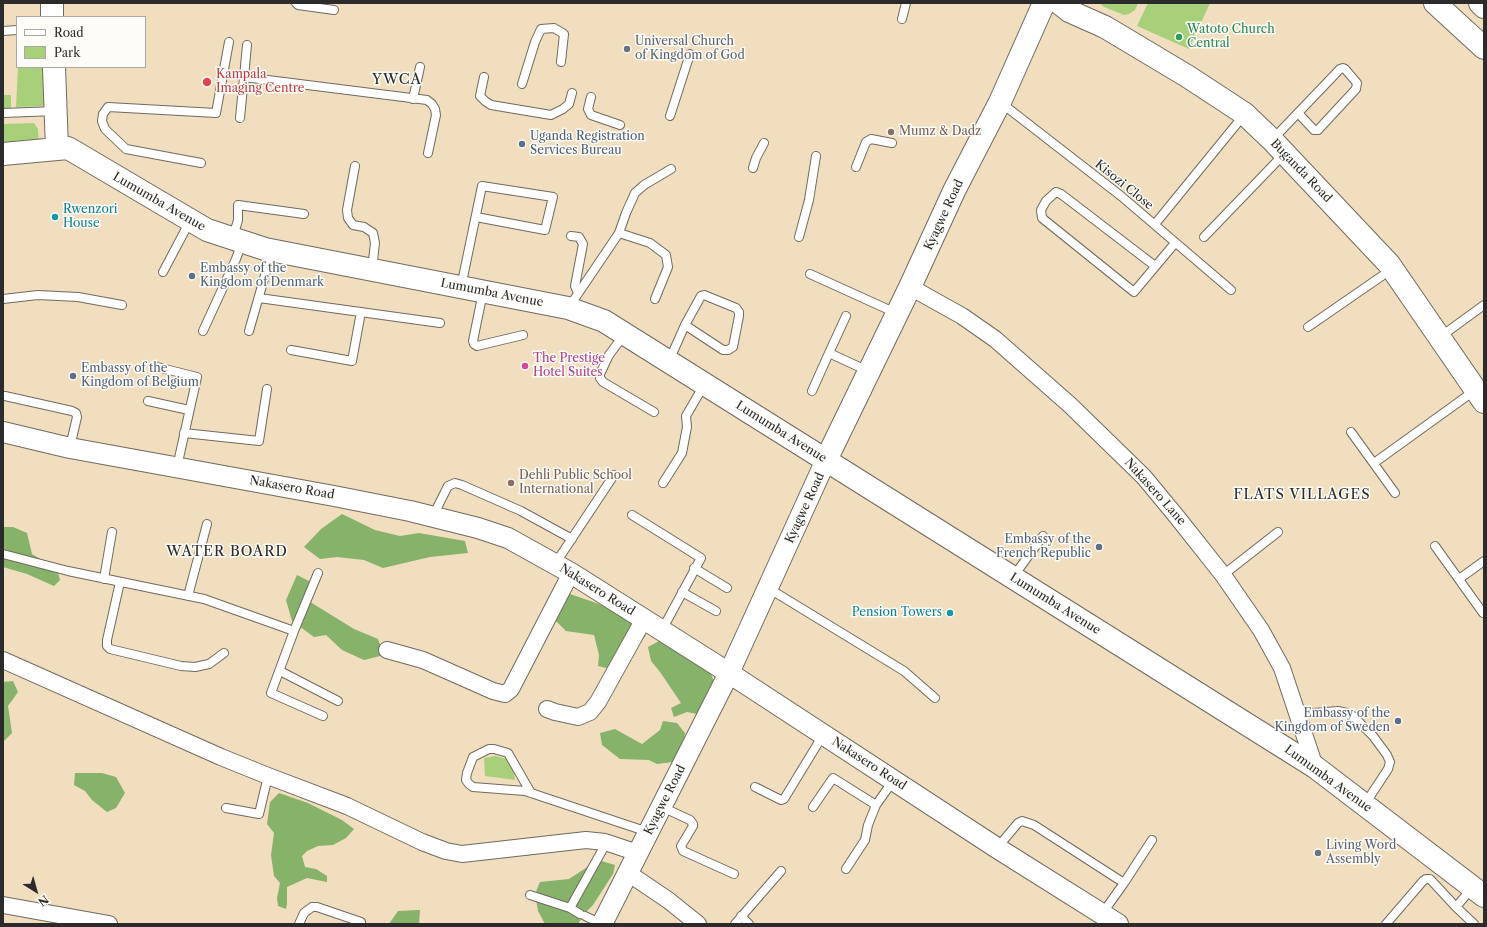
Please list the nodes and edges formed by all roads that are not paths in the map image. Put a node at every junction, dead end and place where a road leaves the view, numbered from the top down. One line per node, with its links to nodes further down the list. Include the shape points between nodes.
1 (52, 3): 11 (main road)
2 (64, 3): 12 (main road)
3 (296, 3): 10 (lane)
4 (906, 3): 13 (lane)
5 (1044, 3): 30 (main road, Kyagwe Road)
6 (1059, 3): 34 (main road, Buganda Road, via 1069,11 1105,27)
7 (1435, 3): 18 (main road)
8 (1480, 3): 9 (main road)
9 (1484, 7)
10 (334, 10)
11 (52, 16)
12 (64, 16)
13 (902, 19)
14 (16, 30): 15 (lane)
15 (3, 31)
16 (229, 42): 45 (lane, via 216,113 108,107 103,114 105,129 126,149)
17 (247, 44): 24 (lane)
18 (1484, 48)
19 (690, 54): 35 (lane)
20 (561, 62): 26 (lane, via 564,34 554,28 541,29)
21 (420, 67): 29 (lane)
22 (54, 68): 31 (main road)
23 (65, 68): 31 (main road)
24 (244, 77): 29 (lane); 36 (lane)
25 (484, 77): 27 (lane, via 480,96 491,105 550,115 569,104)
26 (522, 84)
27 (572, 93)
28 (591, 97): 37 (lane, via 588,109 591,115)
29 (413, 99): 42 (lane, via 426,100 435,109)
30 (1000, 102): 53 (lane, Kisozi Close); 67 (main road, Kyagwe Road, via 954,191)
31 (61, 111): 32 (lane); 41 (main road)
32 (3, 113)
33 (1298, 113): 33 (lane, via 1340,69 1345,69 1357,83 1356,89 1318,130 1314,130); 40 (lane)
34 (1245, 114): 40 (main road, Buganda Road); 53 (lane)
35 (670, 116)
36 (240, 118)
37 (620, 125)
38 (764, 143): 48 (lane)
39 (892, 143): 47 (lane, via 871,139 866,142)
40 (1278, 147): 57 (lane); 62 (main road, Buganda Road)
41 (63, 148): 43 (main road); 52 (main road, Lumumba Avenue)
42 (428, 153)
43 (3, 154)
44 (816, 156): 56 (lane)
45 (201, 163)
46 (355, 166): 63 (lane, via 347,210 348,218 354,225 364,227 373,233 376,243)
47 (856, 166)
48 (754, 168)
49 (670, 169): 54 (lane, via 644,184 635,193)
50 (304, 214): 58 (lane, via 238,205)
51 (476, 218): 51 (lane, via 482,186 553,198 545,230); 66 (lane)
52 (190, 220): 58 (main road, Lumumba Avenue, via 207,230); 64 (lane)
53 (1155, 224): 59 (lane, Kisozi Close)
54 (620, 232): 72 (lane, via 650,243 666,254 668,267); 73 (lane)
55 (572, 236): 73 (lane, via 579,237 583,244)
56 (800, 237)
57 (1204, 237)
58 (237, 240): 60 (main road, Lumumba Avenue); 82 (lane, via 236,259)
59 (1175, 243): 61 (lane); 68 (lane, Kisozi Close)
60 (272, 250): 63 (main road, Lumumba Avenue); 70 (lane)
61 (1155, 266): 61 (lane, via 1134,292 1042,218 1046,201 1056,192 1061,194)
62 (1392, 268): 81 (lane); 86 (main road, Buganda Road)
63 (372, 270): 66 (main road, Lumumba Avenue)
64 (163, 272)
65 (810, 274): 77 (lane)
66 (461, 287): 69 (main road, Lumumba Avenue)
67 (910, 287): 77 (main road, Kyagwe Road); 123 (street, Nakasero Lane, via 962,316 995,339 1070,405 1144,477)
68 (1231, 290)
69 (483, 291): 73 (main road, Lumumba Avenue); 85 (lane, via 474,344 477,346)
70 (259, 298): 76 (lane); 83 (lane)
71 (3, 299): 74 (lane, via 38,295 78,296)
72 (655, 299)
73 (573, 300): 84 (main road, Lumumba Avenue)
74 (122, 305)
75 (1484, 305): 86 (lane)
76 (361, 312): 79 (lane); 87 (lane, via 352,361)
77 (897, 313): 91 (main road, Kyagwe Road)
78 (846, 316): 88 (lane)
79 (440, 323)
80 (685, 325): 80 (lane, via 699,298 704,295 736,308 739,312 733,347 728,350 723,350); 89 (lane)
81 (1308, 327)
82 (203, 331)
83 (249, 331)
84 (624, 334): 89 (main road, Lumumba Avenue); 99 (lane, via 609,355 600,378)
85 (523, 335)
86 (1439, 338): 96 (main road, Buganda Road)
87 (291, 350)
88 (829, 353): 91 (lane); 94 (lane)
89 (669, 362): 92 (main road, Lumumba Avenue)
90 (157, 367): 98 (lane, via 197,377)
91 (869, 371): 104 (main road, Kyagwe Road)
92 (705, 384): 104 (main road, Lumumba Avenue); 108 (lane, via 686,416 687,427 682,453)
93 (267, 389): 101 (lane, via 259,441)
94 (812, 391)
95 (3, 396): 103 (lane, via 76,413)
96 (1480, 396): 105 (lane)
97 (148, 401): 98 (lane)
98 (189, 410): 101 (lane)
99 (654, 412)
100 (1351, 432): 105 (lane)
101 (184, 433): 106 (lane)
102 (8, 439): 103 (street, Nakasero Road)
103 (70, 448): 106 (street, Nakasero Road)
104 (826, 460): 124 (main road, Lumumba Avenue); 129 (street, Kyagwe Road)
105 (1374, 463): 109 (lane)
106 (176, 468): 111 (street, Nakasero Road, via 334,496)
107 (614, 475): 116 (lane)
108 (663, 483)
109 (1396, 493)
110 (632, 515): 121 (lane, via 701,558)
111 (432, 517): 116 (lane, via 448,486 455,483 522,511); 120 (street, Nakasero Road, via 508,538)
112 (207, 524): 131 (lane)
113 (112, 532): 126 (lane)
114 (1278, 532): 123 (lane)
115 (1043, 536): 124 (lane)
116 (572, 539): 120 (lane)
117 (1435, 546): 125 (lane)
118 (3, 554): 126 (lane)
119 (1484, 561): 125 (lane)
120 (563, 568): 134 (street, Nakasero Road); 137 (street, via 511,689 504,694 423,660)
121 (694, 568): 128 (lane); 130 (lane)
122 (318, 573): 136 (lane)
123 (1223, 575): 145 (street, Nakasero Lane, via 1261,630 1282,668)
124 (1013, 577): 148 (main road, Lumumba Avenue)
125 (1459, 578): 133 (lane)
126 (104, 579): 127 (lane)
127 (120, 582): 131 (lane); 138 (lane, via 107,646 181,666 195,667 209,664)
128 (727, 588)
129 (768, 588): 141 (street, Kyagwe Road); 142 (lane, via 904,671)
130 (682, 592): 132 (lane); 135 (lane)
131 (188, 596): 136 (lane, via 204,599)
132 (716, 611)
133 (1483, 613)
134 (644, 619): 135 (street, Nakasero Road); 144 (street, via 590,712 578,717)
135 (662, 630): 141 (street, Nakasero Road)
136 (294, 631): 140 (lane)
137 (387, 650)
138 (224, 653)
139 (3, 660): 149 (street)
140 (280, 671): 143 (lane); 146 (lane, via 271,693)
141 (729, 673): 147 (street, Nakasero Road); 155 (street, Kyagwe Road)
142 (935, 698)
143 (338, 701)
144 (547, 709)
145 (1297, 712): 148 (street, Nakasero Lane); 153 (lane, via 1347,713 1373,736 1390,762 1388,770)
146 (322, 716)
147 (824, 735): 150 (street, Nakasero Road); 151 (lane, via 784,799 781,800)
148 (1315, 766): 153 (main road, Lumumba Avenue)
149 (268, 776): 157 (lane, via 259,814); 162 (street, via 347,806 446,851 462,854 586,840 605,842)
150 (893, 780): 154 (lane); 161 (street, Nakasero Road)
151 (755, 787)
152 (531, 793): 152 (lane, via 469,784 466,780 467,773 473,757 489,749 508,753); 158 (lane)
153 (1365, 804): 168 (main road, Lumumba Avenue)
154 (876, 805): 156 (lane, via 833,778); 163 (lane, via 865,840)
155 (661, 807): 158 (street, Kyagwe Road); 166 (lane, via 690,820 693,824 681,846 683,851)
156 (813, 807)
157 (226, 808)
158 (648, 832): 162 (street, Kyagwe Road)
159 (1152, 840): 167 (lane)
160 (604, 847): 172 (lane)
161 (997, 848): 167 (lane, via 1018,823 1027,822); 174 (street, Nakasero Road)
162 (638, 853): 165 (street, Kyagwe Road)
163 (846, 869)
164 (781, 871): 173 (lane)
165 (628, 873): 175 (street, Kyagwe Road); 179 (street)
166 (734, 874)
167 (1124, 882): 174 (lane)
168 (1478, 892): 171 (lane)
169 (530, 895): 172 (lane)
170 (3, 906): 176 (street)
171 (1456, 907): 182 (lane, via 1430,879 1426,879); 183 (lane)
172 (570, 908): 175 (lane)
173 (741, 916): 180 (lane); 181 (lane)
174 (1110, 919)
175 (593, 920)
176 (109, 924)
177 (299, 924): 178 (lane, via 304,913 312,907 317,907)
178 (361, 924)
179 (698, 924)
180 (734, 924)
181 (749, 924)
182 (1386, 924)
183 (1474, 924)

